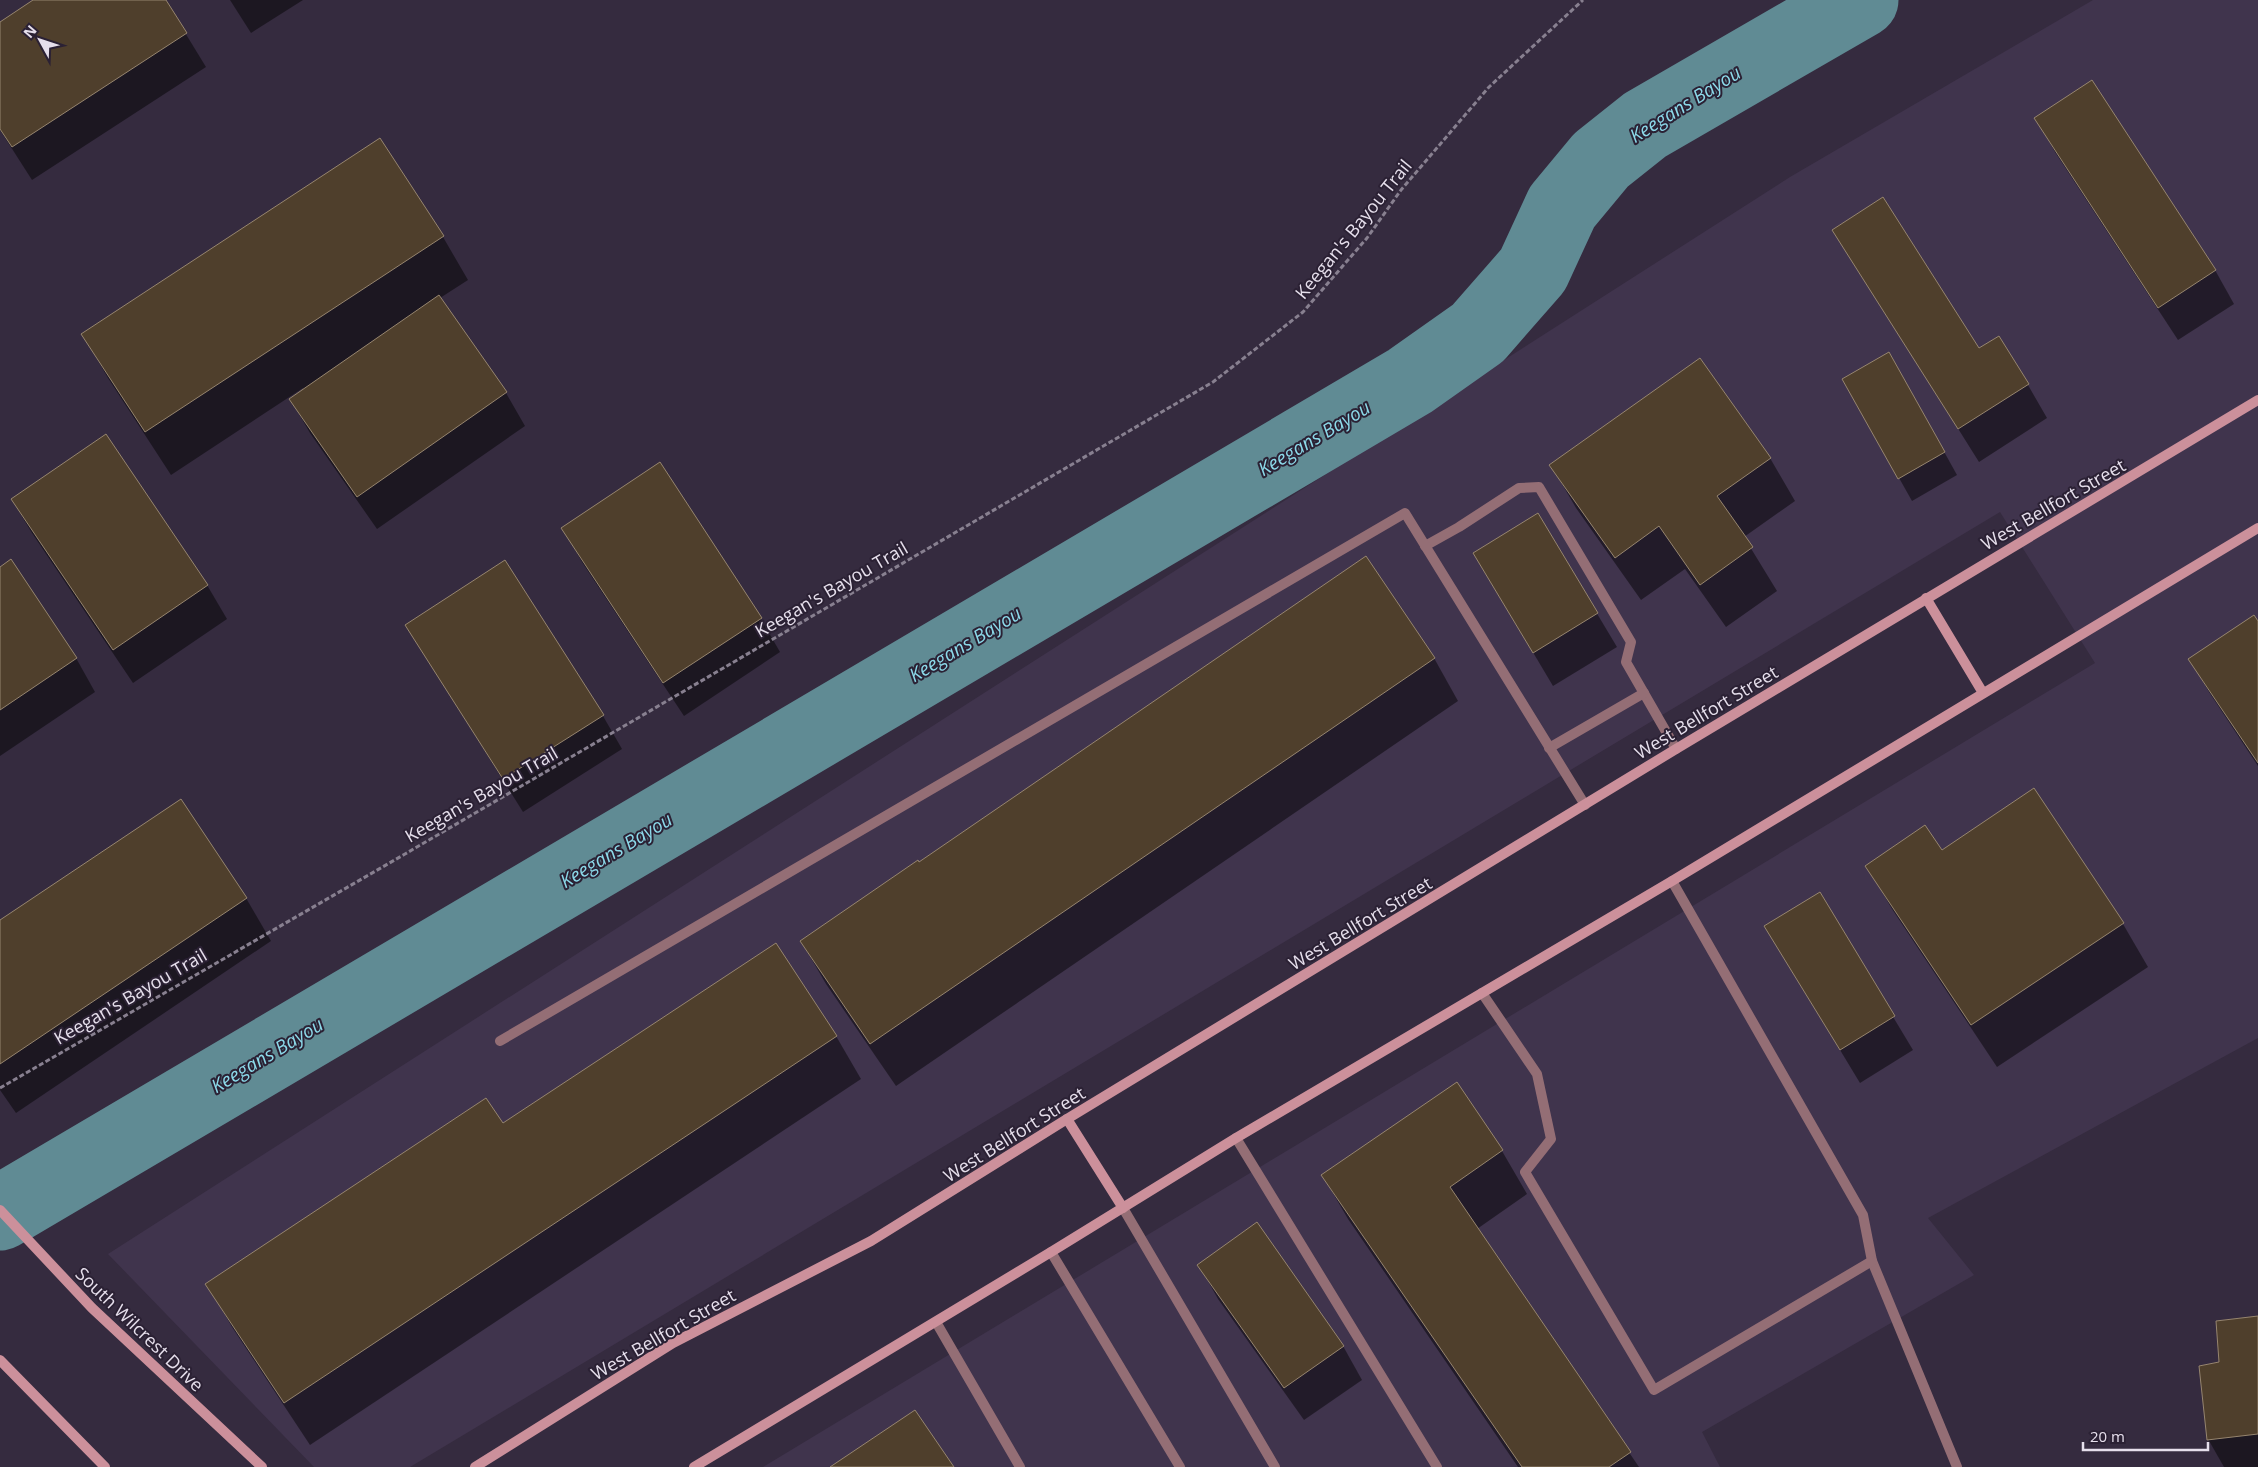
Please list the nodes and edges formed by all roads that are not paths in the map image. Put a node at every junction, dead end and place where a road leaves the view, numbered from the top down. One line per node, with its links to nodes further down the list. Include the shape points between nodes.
1 (2258, 400): 4 (main road, West Bellfort Street)
2 (2258, 528): 6 (main road)
3 (1425, 546): 5 (lane, via 1519,488 1539,487 1631,642 1626,662); 7 (lane); 12 (lane, via 1405,513)
4 (1926, 598): 6 (main road); 8 (main road, West Bellfort Street)
5 (1644, 693): 7 (lane); 8 (lane)
6 (1983, 693): 10 (main road)
7 (1549, 748): 9 (lane)
8 (1676, 749): 9 (main road, West Bellfort Street)
9 (1585, 805): 13 (main road, West Bellfort Street)
10 (1672, 881): 11 (main road); 18 (lane, via 1864,1215)
11 (1482, 993): 14 (main road); 18 (lane, via 1538,1074 1551,1139 1525,1172 1654,1390)
12 (500, 1041)
13 (1067, 1119): 15 (main road); 23 (main road, West Bellfort Street, via 872,1241 673,1343)
14 (1236, 1138): 15 (main road); 28 (lane)
15 (1123, 1208): 17 (main road); 27 (lane)
16 (0, 1210): 22 (main road, South Wilcrest Drive, via 92,1308)
17 (1051, 1252): 19 (main road); 26 (lane)
18 (1872, 1261): 29 (lane)
19 (936, 1322): 24 (main road); 25 (lane)
20 (0, 1360): 21 (main road)
21 (105, 1467)
22 (262, 1467)
23 (476, 1467)
24 (694, 1467)
25 (1020, 1467)
26 (1180, 1467)
27 (1275, 1467)
28 (1437, 1467)
29 (1957, 1467)

